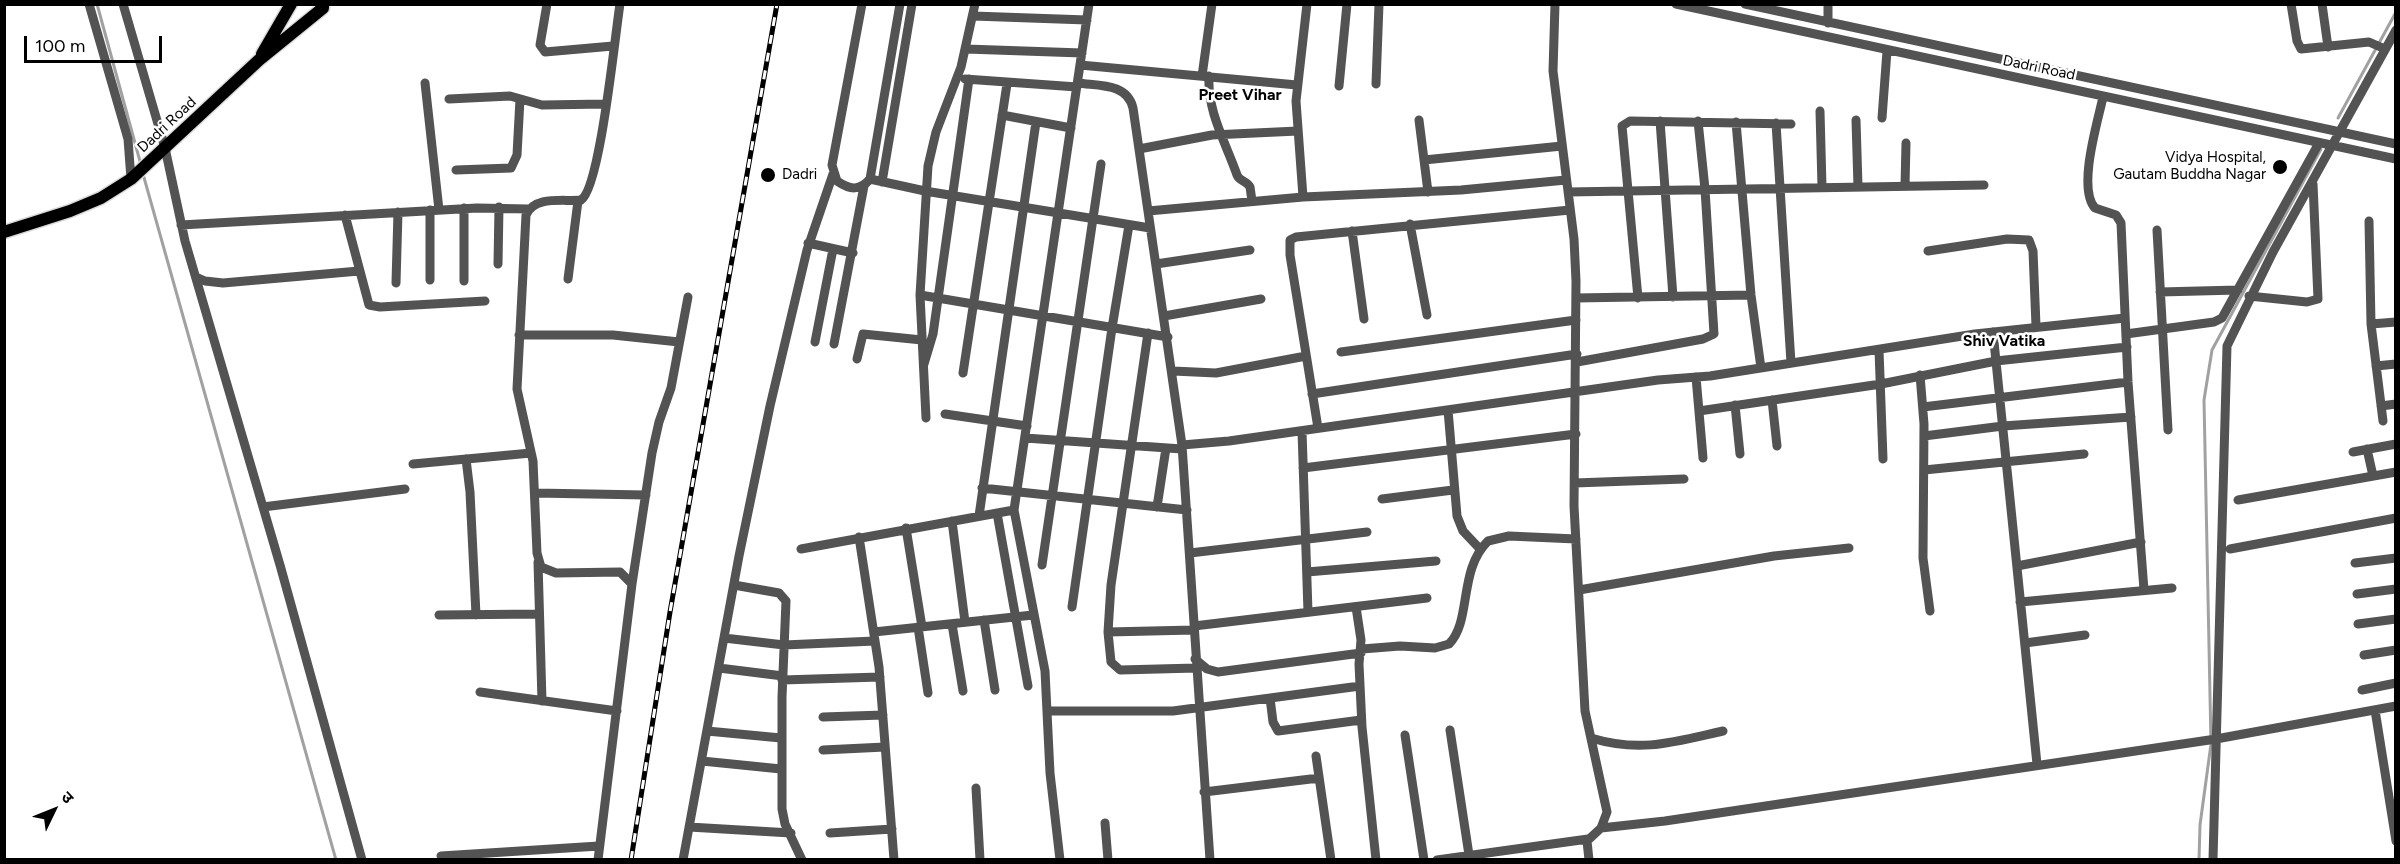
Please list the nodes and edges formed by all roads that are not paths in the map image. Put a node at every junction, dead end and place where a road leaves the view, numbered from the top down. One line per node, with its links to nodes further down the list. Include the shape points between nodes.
1 (89, 4): 74 (street)
2 (123, 4): 68 (street)
3 (291, 4): 32 (main road)
4 (546, 4): 26 (street, via 540,45 545,52)
5 (620, 4): 26 (street)
6 (862, 4): 73 (street)
7 (900, 4): 77 (street)
8 (912, 4): 76 (street)
9 (975, 4): 22 (street)
10 (1089, 4): 23 (street)
11 (1212, 4): 34 (street)
12 (1307, 4): 41 (street)
13 (1347, 4): 42 (street)
14 (1378, 4): 39 (street)
15 (1555, 4): 66 (street, via 1553,71)
16 (1676, 4): 30 (street, Dadri Road)
17 (1745, 4): 24 (street, Dadri Road)
18 (1828, 4): 24 (street)
19 (2291, 4): 28 (street, via 2299,46)
20 (2322, 4): 28 (street)
21 (325, 6): 32 (main road, Dadri Road)
22 (973, 16): 23 (street); 29 (street)
23 (1087, 20): 31 (street)
24 (1828, 22): 60 (street, Dadri Road)
25 (2396, 30): 27 (street)
26 (613, 46): 46 (street)
27 (2380, 46): 28 (street); 60 (street)
28 (2328, 47)
29 (966, 49): 31 (street); 35 (street)
30 (1887, 51): 43 (street, Dadri Road); 49 (street)
31 (1082, 53): 33 (street)
32 (259, 60): 68 (main road, Dadri Road)
33 (1080, 65): 34 (street); 40 (street)
34 (1206, 76): 41 (street); 61 (street, via 1209,101)
35 (957, 78): 36 (street); 87 (street, via 931,145)
36 (969, 79): 38 (street); 91 (street)
37 (425, 83): 100 (street)
38 (1006, 84): 40 (street); 48 (street)
39 (1376, 84)
40 (1077, 85): 58 (street); 67 (street, via 1117,88 1129,96)
41 (1297, 85): 59 (street)
42 (1339, 86)
43 (2103, 97): 63 (street, Dadri Road); 146 (street, via 2090,162 2090,197 2095,208 2116,215 2121,223)
44 (449, 99): 45 (street)
45 (520, 99): 46 (street, via 542,105); 72 (street, via 517,155 511,168)
46 (605, 104): 93 (street, via 598,165 586,198)
47 (1820, 111): 82 (street)
48 (1002, 115): 54 (street); 95 (street)
49 (1882, 118)
50 (1419, 120): 70 (street)
51 (1856, 120): 83 (street)
52 (1660, 121): 53 (street); 86 (street); 88 (street, via 1622,126)
53 (1698, 121): 55 (street); 84 (street)
54 (1035, 122): 58 (street); 98 (street)
55 (1736, 122): 56 (street); 85 (street)
56 (1776, 123): 57 (street); 81 (street)
57 (1791, 124)
58 (1071, 129): 104 (street)
59 (1298, 131): 61 (street); 92 (street)
60 (2339, 133): 64 (street, Dadri Road); 65 (street)
61 (1221, 135): 67 (street); 94 (street, via 1238,177 1250,187)
62 (1906, 143): 80 (street)
63 (2319, 143): 65 (street, Dadri Road); 128 (street)
64 (2396, 144)
65 (2332, 146): 69 (street, Dadri Road); 78 (street)
66 (1562, 147): 70 (street); 75 (street)
67 (1139, 149): 102 (street)
68 (163, 150): 74 (main road, Dadri Road); 109 (street)
69 (2396, 159)
70 (1424, 160): 89 (street)
71 (1101, 164): 106 (street)
72 (456, 170)
73 (833, 174): 77 (street, via 844,186 855,189); 115 (street)
74 (135, 175): 114 (main road, Dadri Road, via 101,198 70,212)
75 (1566, 180): 89 (street); 90 (street)
76 (882, 182): 77 (street); 87 (street)
77 (867, 183): 119 (street)
78 (2313, 184): 133 (street); 133 (street, via 2318,299 2307,302)
79 (1984, 185): 80 (street)
80 (1905, 186): 83 (street)
81 (1779, 187): 82 (street); 85 (street); 171 (street)
82 (1822, 187): 83 (street)
83 (1858, 187)
84 (1705, 189): 85 (street); 86 (street); 132 (street)
85 (1742, 189): 131 (street)
86 (1666, 190): 88 (street); 135 (street)
87 (925, 191): 91 (street); 130 (street)
88 (1627, 191): 90 (street); 137 (street)
89 (1428, 192): 92 (street)
90 (1568, 192): 101 (street)
91 (955, 196): 95 (street); 138 (street)
92 (1303, 197): 94 (street)
93 (578, 201): 99 (street, via 540,202); 124 (street)
94 (1252, 201): 102 (street)
95 (989, 202): 98 (street); 141 (street)
96 (500, 207): 97 (street); 99 (street); 120 (street)
97 (464, 208): 100 (street); 126 (street)
98 (1024, 208): 104 (street); 142 (street)
99 (529, 209): 158 (street)
100 (434, 210): 103 (street); 125 (street)
101 (1570, 210): 108 (street); 136 (street)
102 (1148, 211): 111 (street)
103 (399, 212): 105 (street); 127 (street)
104 (1059, 213): 106 (street); 145 (street)
105 (345, 215): 109 (street); 122 (street)
106 (1093, 219): 110 (street); 150 (street)
107 (2369, 221): 151 (street)
108 (1410, 224): 113 (street); 143 (street)
109 (181, 225): 123 (street)
110 (1129, 225): 111 (street); 153 (street)
111 (1150, 228): 121 (street)
112 (2157, 230): 129 (street)
113 (1352, 231): 147 (street); 167 (street, via 1290,240)
114 (4, 232)
115 (808, 243): 116 (street); 267 (street)
116 (833, 249): 119 (street); 162 (street)
117 (1250, 250): 121 (street)
118 (1928, 251): 152 (street, via 2007,239 2029,240 2033,251)
119 (853, 253): 163 (street)
120 (498, 264)
121 (1156, 264): 144 (street)
122 (359, 271): 123 (street, via 223,283); 140 (street, via 367,302 372,307)
123 (196, 277): 240 (street)
124 (568, 279)
125 (430, 280)
126 (464, 281)
127 (396, 283)
128 (2238, 290): 129 (street); 154 (street, via 2218,321)
129 (2160, 292): 154 (street)
130 (920, 295): 138 (street); 160 (street)
131 (1751, 295): 132 (street); 175 (street)
132 (1712, 296): 135 (street); 168 (street, via 1716,330 1711,337)
133 (2249, 296): 328 (street, via 2227,346 2225,361)
134 (688, 297): 161 (street)
135 (1673, 297): 137 (street)
136 (1576, 298): 137 (street); 148 (street)
137 (1638, 298)
138 (939, 299): 141 (street); 174 (street)
139 (1261, 299): 144 (street)
140 (485, 301)
141 (974, 305): 142 (street); 177 (street)
142 (1007, 311): 145 (street); 195 (street)
143 (1427, 315)
144 (1164, 316): 159 (street)
145 (1043, 317): 150 (street); 197 (street)
146 (2125, 318): 152 (street); 157 (street)
147 (1364, 319)
148 (1576, 320): 166 (street); 168 (street)
149 (2396, 322): 151 (street)
150 (1077, 323): 153 (street); 205 (street)
151 (2372, 324): 173 (street)
152 (2036, 326): 155 (street)
153 (1112, 328): 156 (street); 206 (street)
154 (2161, 329): 157 (street); 200 (street)
155 (1993, 332): 165 (street); 170 (street)
156 (1148, 333): 159 (street); 208 (street)
157 (2126, 334): 164 (street)
158 (519, 335): 161 (street, via 613,335); 215 (street, via 517,389)
159 (1168, 337): 176 (street)
160 (922, 340): 169 (street, via 866,333 861,336); 174 (street)
161 (679, 342): 234 (street)
162 (815, 342)
163 (834, 344)
164 (2127, 347): 170 (street); 180 (street)
165 (1879, 350): 171 (street); 181 (street)
166 (1341, 352)
167 (1306, 356): 176 (street, via 1216,373); 183 (street)
168 (1577, 358): 182 (street); 183 (street)
169 (857, 359)
170 (1996, 361): 178 (street); 184 (street)
171 (1791, 363): 175 (street)
172 (2396, 364): 173 (street)
173 (2376, 366): 188 (street)
174 (923, 367): 194 (street)
175 (1761, 368): 179 (street)
176 (1173, 370): 210 (street)
177 (963, 373)
178 (1920, 375): 181 (street); 189 (street)
179 (1696, 377): 182 (street); 191 (street)
180 (2128, 382): 184 (street); 193 (street)
181 (1881, 384): 185 (street); 220 (street)
182 (1576, 393): 190 (street); 202 (street)
183 (1312, 394): 199 (street)
184 (2000, 396): 189 (street); 198 (street)
185 (1772, 400): 187 (street); 209 (street)
186 (2396, 404): 188 (street)
187 (1735, 405): 191 (street); 216 (street)
188 (2381, 406): 196 (street)
189 (1923, 407): 203 (street)
190 (1448, 410): 199 (street); 212 (street)
191 (1699, 411): 218 (street)
192 (945, 414): 195 (street)
193 (2131, 417): 198 (street); 253 (street)
194 (926, 418)
195 (992, 421): 197 (street); 229 (street)
196 (2383, 421)
197 (1027, 426): 204 (street)
198 (2003, 426): 203 (street); 221 (street)
199 (1318, 428): 201 (street)
200 (2168, 430)
201 (1302, 431): 210 (street); 223 (street)
202 (1576, 434): 212 (street); 228 (street)
203 (1924, 436): 224 (street)
204 (1025, 438): 205 (street); 232 (street)
205 (1061, 440): 206 (street); 235 (street)
206 (1095, 443): 208 (street); 236 (street)
207 (2396, 444): 213 (street)
208 (1131, 445): 211 (street); 239 (street)
209 (1777, 446)
210 (1182, 447): 211 (street); 243 (street)
211 (1166, 448): 241 (street)
212 (1450, 449): 223 (street); 231 (street)
213 (2367, 449): 214 (street); 226 (street)
214 (2353, 452)
215 (531, 453): 219 (street); 233 (street)
216 (1740, 454)
217 (2084, 454): 221 (street)
218 (1703, 458)
219 (466, 459): 222 (street); 281 (street)
220 (1883, 459)
221 (2007, 461): 224 (street); 264 (street)
222 (413, 464)
223 (1303, 468): 251 (street)
224 (1924, 470): 278 (street, via 1923,558)
225 (2396, 472): 226 (street)
226 (2373, 476): 238 (street)
227 (1684, 479): 228 (street)
228 (1575, 483): 252 (street)
229 (982, 488): 232 (street); 245 (street)
230 (405, 489): 240 (street)
231 (1454, 490): 237 (street); 256 (street, via 1463,531)
232 (1017, 492): 235 (street); 242 (street)
233 (535, 493): 234 (street); 260 (street)
234 (646, 495): 266 (street)
235 (1052, 496): 236 (street); 263 (street)
236 (1088, 499): 239 (street); 275 (street)
237 (1383, 499)
238 (2238, 500)
239 (1122, 504): 241 (street); 291 (street)
240 (263, 507): 349 (street)
241 (1157, 507): 243 (street)
242 (1014, 510): 244 (street); 282 (street)
243 (1187, 510): 258 (street)
244 (997, 513): 245 (street); 283 (street)
245 (979, 516): 247 (street)
246 (2396, 518): 257 (street)
247 (952, 521): 248 (street); 286 (street)
248 (906, 528): 250 (street); 289 (street)
249 (1366, 532): 251 (street)
250 (860, 537): 255 (street); 293 (street)
251 (1307, 539): 258 (street); 265 (street)
252 (1576, 539): 256 (street, via 1509,536 1488,541); 270 (street)
253 (2140, 542): 264 (street); 271 (street)
254 (1849, 548): 270 (street, via 1774,556)
255 (801, 549)
256 (1480, 549): 298 (street, via 1467,582 1458,629 1449,644)
257 (2230, 549)
258 (1190, 553): 290 (street)
259 (2396, 558): 262 (street)
260 (538, 561): 266 (street, via 551,573 620,572); 279 (street)
261 (1436, 561): 265 (street)
262 (2355, 563)
263 (1042, 565)
264 (2017, 566): 274 (street)
265 (1308, 572): 277 (street)
266 (632, 584): 317 (street)
267 (734, 585): 294 (street); 296 (street, via 784,596)
268 (2172, 588): 271 (street)
269 (2396, 589): 272 (street)
270 (1580, 590): 327 (street, via 1585,711)
271 (2144, 590): 274 (street)
272 (2357, 594)
273 (1427, 598): 276 (street)
274 (2020, 602): 295 (street)
275 (1072, 607)
276 (1356, 607): 277 (street); 298 (street)
277 (1308, 612): 290 (street)
278 (1930, 612)
279 (539, 614): 281 (street); 313 (street)
280 (439, 615): 281 (street)
281 (476, 615)
282 (1033, 615): 283 (street); 318 (street, via 1045,671)
283 (1015, 616): 285 (street); 305 (street)
284 (2396, 619): 288 (street)
285 (984, 620): 286 (street); 307 (street)
286 (965, 622): 287 (street)
287 (952, 624): 289 (street); 309 (street)
288 (2358, 624)
289 (920, 627): 293 (street); 311 (street)
290 (1194, 628): 291 (street); 300 (street)
291 (1108, 632): 300 (street, via 1111,662 1116,669)
292 (2085, 635): 295 (street)
293 (875, 637): 296 (street); 302 (street)
294 (724, 638): 296 (street); 301 (street)
295 (2025, 643): 333 (street)
296 (784, 645): 303 (street)
297 (2396, 650): 299 (street)
298 (1361, 651): 300 (street, via 1218,672); 306 (street)
299 (2364, 655)
300 (1196, 663): 315 (street)
301 (719, 668): 303 (street); 323 (street)
302 (880, 677): 303 (street); 319 (street)
303 (782, 678): 326 (street)
304 (2396, 683): 308 (street)
305 (1028, 686)
306 (1360, 686): 312 (street); 321 (street)
307 (995, 690)
308 (2362, 690)
309 (963, 691)
310 (480, 692): 313 (street)
311 (928, 693)
312 (1270, 698): 315 (street); 321 (street, via 1278,731)
313 (542, 700): 317 (street)
314 (2396, 706): 316 (street)
315 (1199, 709): 318 (street); 337 (street)
316 (2375, 710): 328 (street); 345 (street)
317 (617, 711): 346 (street)
318 (1048, 711): 355 (street)
319 (883, 715): 320 (street); 329 (street)
320 (823, 717)
321 (1361, 720): 359 (street)
322 (1450, 730): 347 (street)
323 (707, 731): 326 (street); 332 (street)
324 (1723, 731): 327 (street, via 1642,747 1624,747)
325 (1405, 735): 360 (street)
326 (781, 738): 334 (street)
327 (1591, 738): 340 (street, via 1606,804)
328 (2212, 739): 333 (street); 363 (street)
329 (885, 747): 330 (street); 341 (street)
330 (823, 750)
331 (1316, 756): 335 (street)
332 (702, 761): 334 (street); 339 (street)
333 (2037, 764): 340 (street)
334 (781, 769): 342 (street, via 783,817)
335 (1319, 778): 337 (street); 358 (street)
336 (976, 788): 354 (street)
337 (1204, 792): 357 (street)
338 (1106, 823): 356 (street)
339 (689, 827): 342 (street); 351 (street)
340 (1601, 828): 344 (street)
341 (892, 829): 343 (street); 353 (street)
342 (791, 833): 352 (street)
343 (830, 833)
344 (1588, 839): 347 (street); 362 (street)
345 (2396, 841)
346 (600, 846): 348 (street); 350 (street)
347 (1469, 855): 361 (street)
348 (441, 856)
349 (362, 860)
350 (598, 860)
351 (683, 860)
352 (801, 860)
353 (894, 860)
354 (980, 860)
355 (1060, 860)
356 (1108, 860)
357 (1210, 860)
358 (1331, 860)
359 (1376, 860)
360 (1424, 860)
361 (1437, 860)
362 (1589, 860)
363 (2213, 860)

